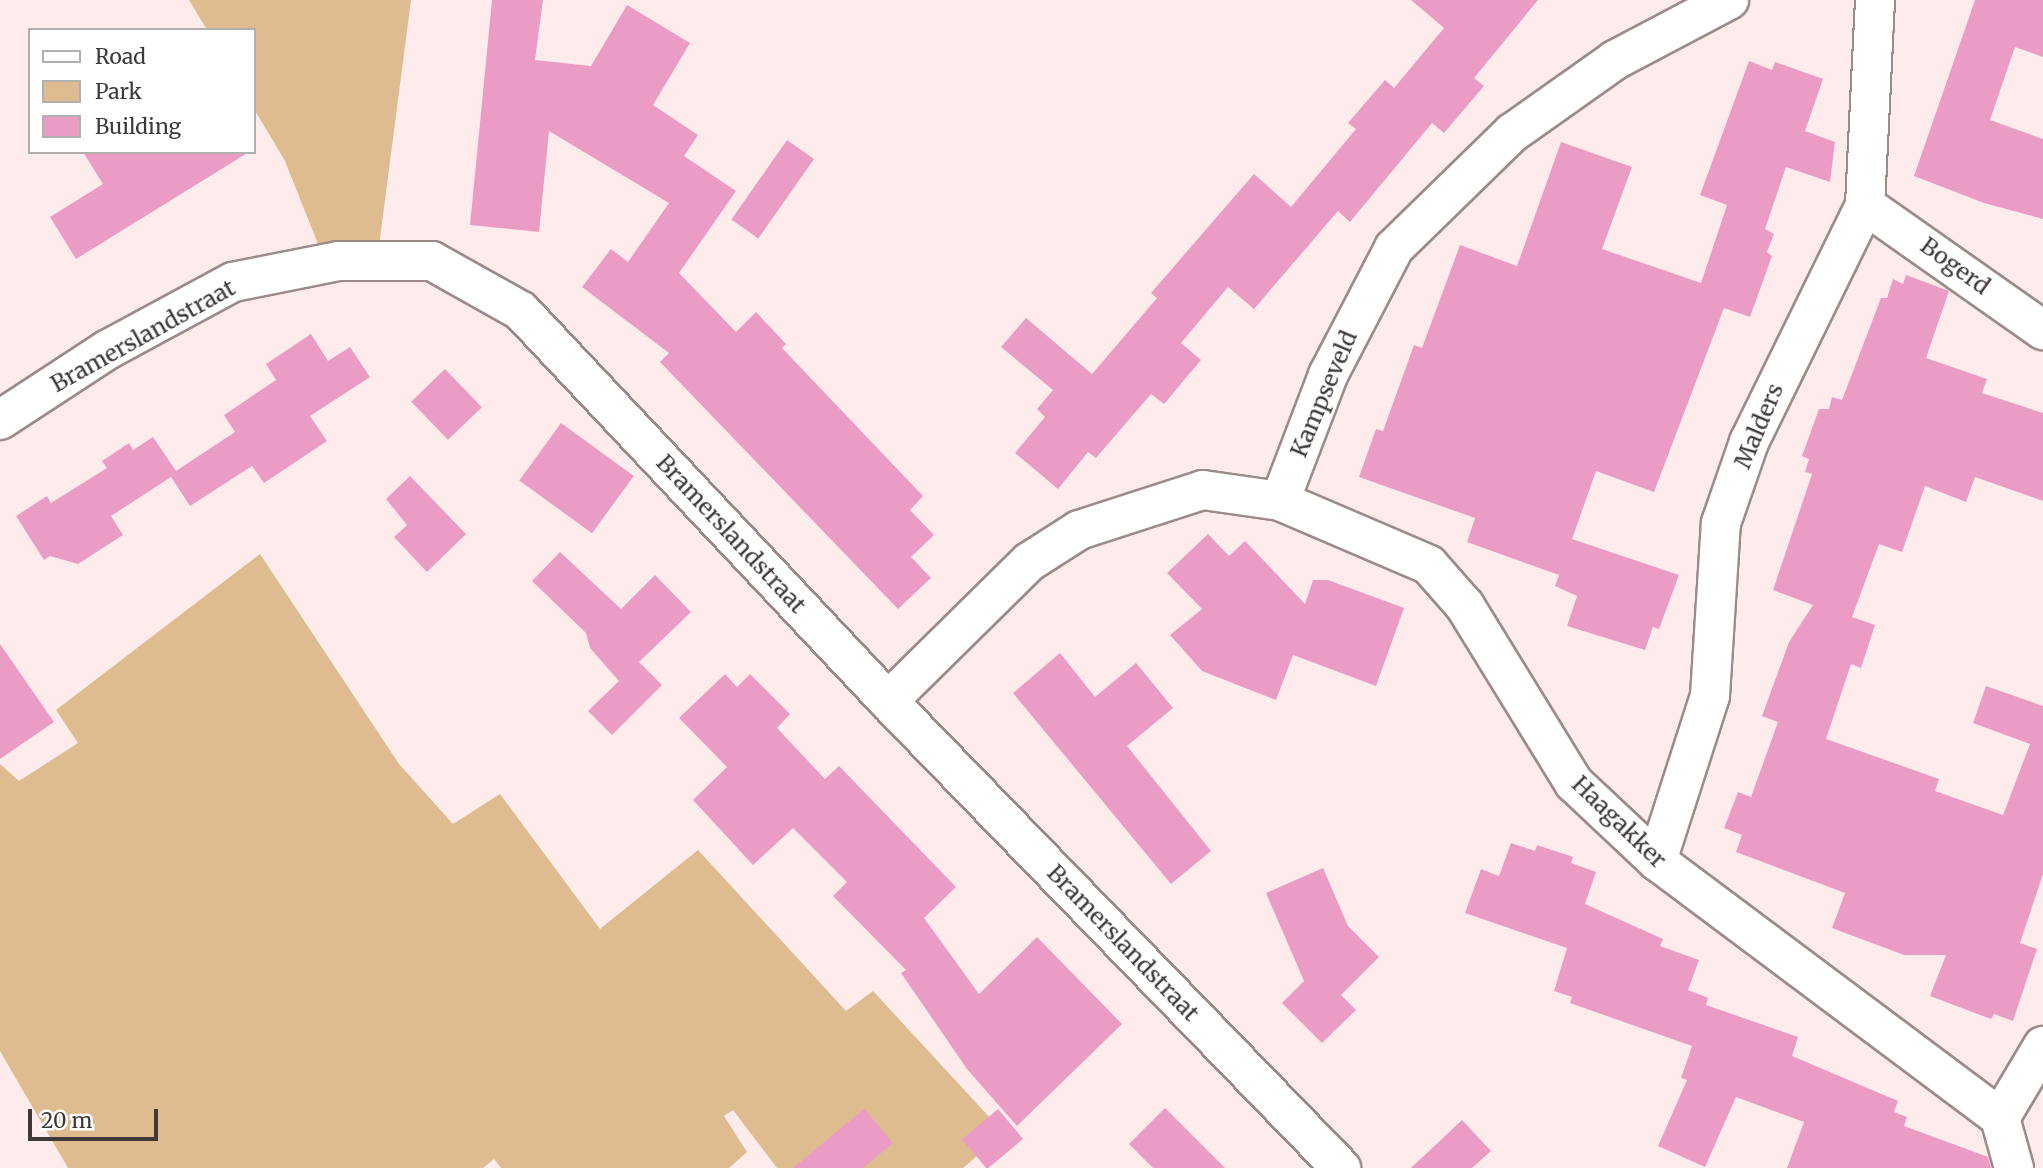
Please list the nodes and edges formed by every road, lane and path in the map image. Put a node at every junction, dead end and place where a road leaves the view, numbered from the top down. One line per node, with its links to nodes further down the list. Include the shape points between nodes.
1 (1729, 0): 6 (street, Kampseveld, via 1615,60 1512,133 1394,248 1328,375)
2 (1875, 0): 3 (street, Malders)
3 (1865, 205): 4 (street, Bogerd); 8 (street, Malders, via 1749,442 1721,523 1710,696)
4 (2043, 330)
5 (0, 420): 7 (street, Bramerslandstraat, via 107,350 233,282 338,261 432,261 521,311)
6 (1280, 501): 7 (street, via 1203,490 1079,530 1029,562); 8 (street, Haagakker, via 1429,565 1465,606 1574,783)
7 (888, 701): 11 (street, Bramerslandstraat)
8 (1657, 861): 10 (street, Haagakker)
9 (2043, 1046): 10 (street)
10 (2000, 1118): 12 (street)
11 (1341, 1168)
12 (2014, 1168)

